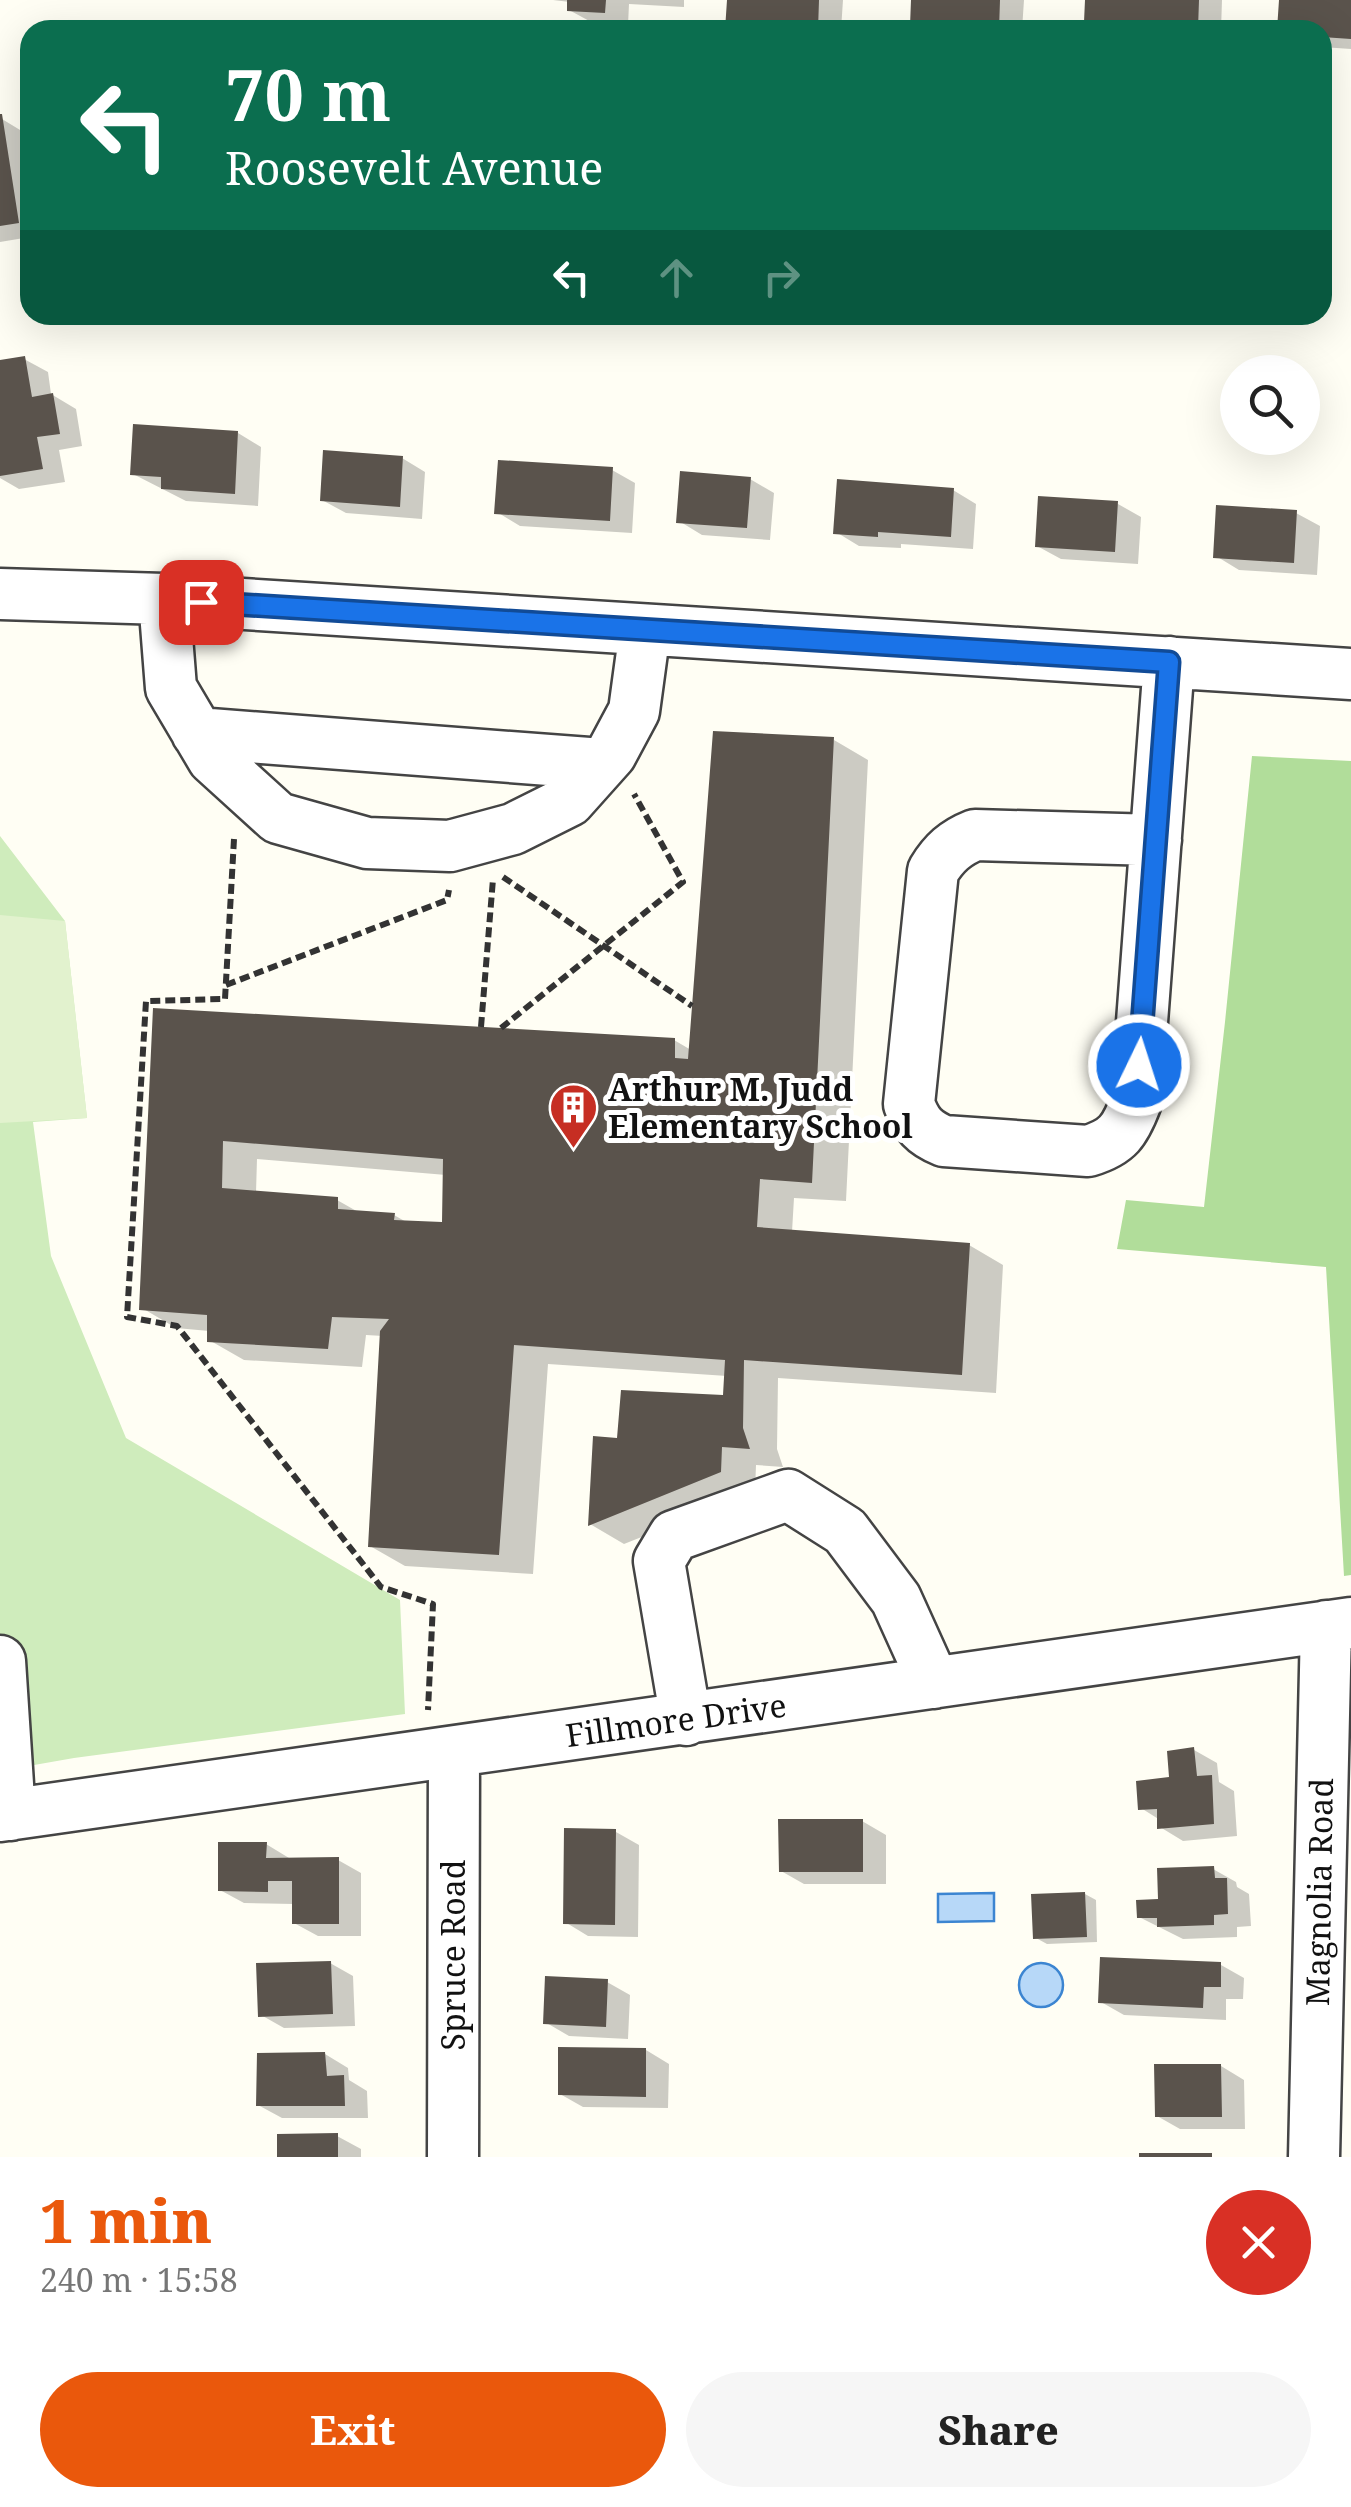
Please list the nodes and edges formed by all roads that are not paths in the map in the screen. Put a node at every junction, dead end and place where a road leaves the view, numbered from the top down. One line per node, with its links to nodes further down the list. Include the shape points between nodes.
1 (0, 594): 2 (street)
2 (164, 599): 3 (street); 6 (street, via 171,688)
3 (645, 630): 4 (street); 7 (street, via 634,710 610,754)
4 (1169, 662): 5 (street); 8 (street)
5 (1351, 674)
6 (197, 733): 7 (street); 7 (street, via 212,759 278,818 367,843 450,846 512,829)
7 (615, 773)
8 (1156, 840): 8 (street, via 1136,1102 1127,1125 1110,1144 1088,1151 944,1141 927,1134 909,1104 933,871 943,854 975,835)
9 (1339, 1625): 11 (street, Fillmore Drive); 16 (street, Magnolia Road)
10 (0, 1661): 14 (street)
11 (934, 1683): 12 (street, Fillmore Drive); 12 (street, via 896,1598 845,1530 788,1495 674,1536 659,1562)
12 (686, 1720): 13 (street, Fillmore Drive)
13 (441, 1740): 14 (street, Fillmore Drive); 15 (street, Spruce Road)
14 (5, 1816)
15 (453, 2157)
16 (1314, 2157)

